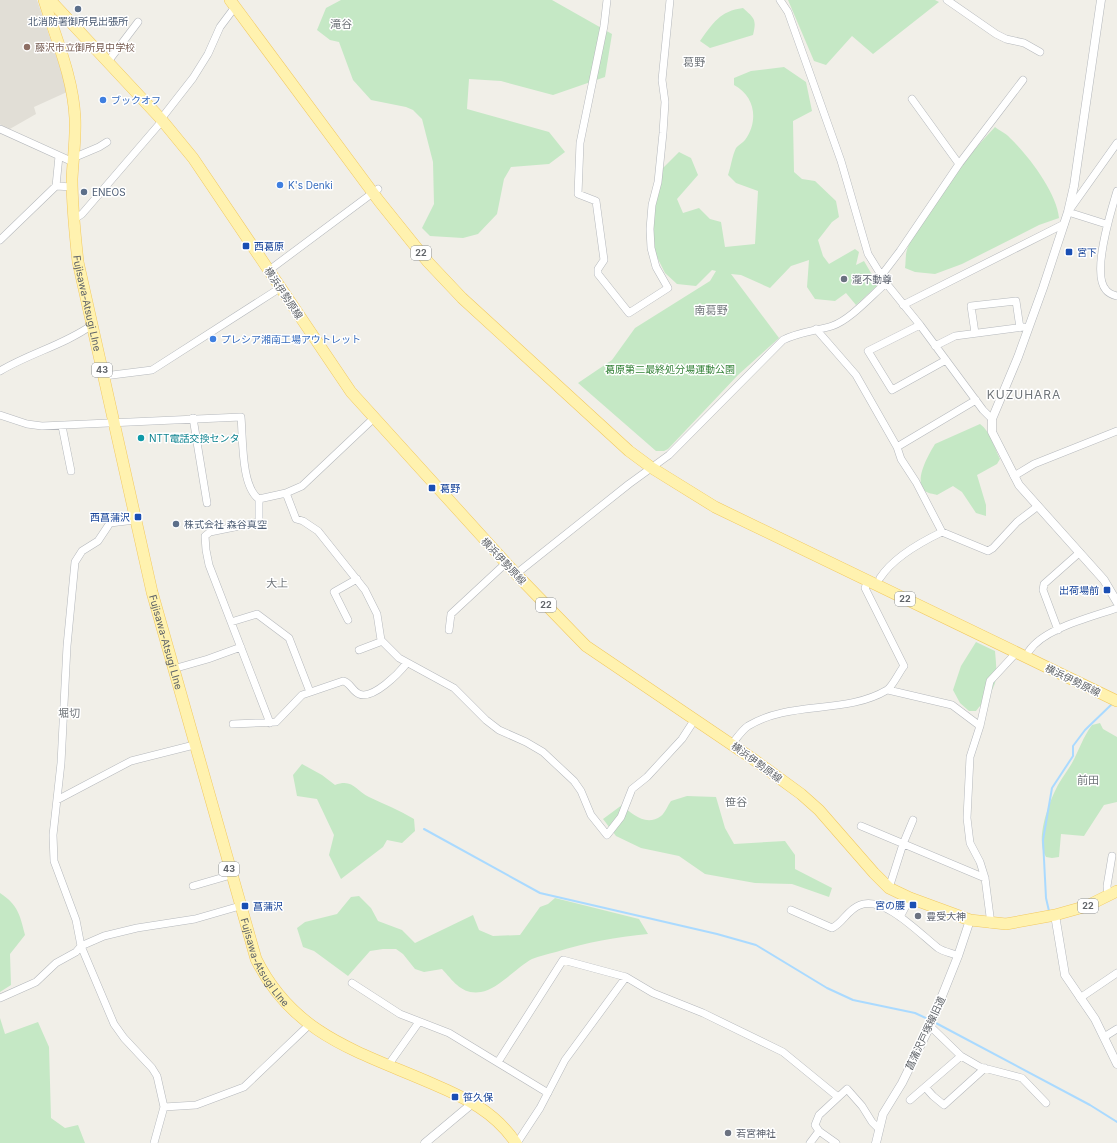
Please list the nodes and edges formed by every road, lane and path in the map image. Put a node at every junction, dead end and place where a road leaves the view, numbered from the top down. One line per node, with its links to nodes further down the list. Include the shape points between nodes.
1 (44, 0): 19 (main road, Fujisawa-Atsugi LIne / 43, via 70,81 75,120)
2 (50, 0): 11 (main road, 横浜伊勢原線 / 22)
3 (607, 0): 4 (street, via 580,143 578,194 596,201 604,260 598,274 628,313 668,288 656,267 650,229 663,133 665,102 662,80)
4 (670, 0)
5 (780, 0): 31 (street, via 788,12 841,161 868,254)
6 (947, 0): 10 (street, via 996,34 1024,43)
7 (1101, 0): 25 (street)
8 (235, 2): 14 (street, via 208,54); 23 (main road, 横浜伊勢原線 / 22)
9 (138, 22): 11 (street)
10 (1040, 52)
11 (107, 63): 14 (main road, 横浜伊勢原線 / 22)
12 (1023, 80): 20 (street)
13 (912, 99): 20 (street)
14 (162, 120): 26 (street, via 82,214); 30 (main road, 横浜伊勢原線 / 22, via 211,183)
15 (0, 129): 18 (street)
16 (107, 142): 19 (street)
17 (1117, 143): 25 (street)
18 (59, 156): 19 (street); 21 (street)
19 (73, 160): 22 (main road, Fujisawa-Atsugi LIne / 43)
20 (959, 164): 31 (street)
21 (56, 186): 22 (street); 29 (street)
22 (72, 188): 26 (main road, Fujisawa-Atsugi LIne / 43)
23 (375, 191): 30 (street); 55 (main road, 横浜伊勢原線 / 22, via 470,295)
24 (1117, 191): 28 (street)
25 (1068, 212): 27 (street); 28 (street)
26 (73, 220): 36 (main road, Fujisawa-Atsugi LIne / 43, via 78,262)
27 (1064, 224): 35 (street); 38 (street)
28 (1106, 224): 34 (street, via 1101,260 1102,283 1105,290)
29 (0, 240)
30 (268, 271): 33 (main road, 横浜伊勢原線 / 22)
31 (880, 276): 32 (street)
32 (886, 283): 35 (street); 40 (street, via 844,320 832,326)
33 (280, 288): 45 (street, via 152,370); 49 (main road, 横浜伊勢原線 / 22, via 339,376)
34 (1117, 296)
35 (903, 304): 37 (street)
36 (92, 325): 44 (street, via 74,337); 45 (main road, Fujisawa-Atsugi LIne / 43)
37 (920, 325): 42 (street); 43 (street, via 868,351 892,390)
38 (1029, 327): 39 (street); 50 (street)
39 (1020, 328): 41 (street); 41 (street, via 1016,301 971,306)
40 (816, 329): 54 (street, via 856,375); 55 (street, via 796,333 784,340 669,455)
41 (975, 333): 42 (street, via 955,336)
42 (936, 346): 43 (street)
43 (946, 360): 46 (street)
44 (0, 371)
45 (104, 376): 51 (main road, Fujisawa-Atsugi LIne / 43)
46 (976, 400): 50 (street); 54 (street)
47 (0, 415): 52 (street, via 27,424)
48 (193, 418): 51 (street); 59 (street, via 241,417 246,475 252,495); 60 (street)
49 (374, 418): 58 (street, via 302,486); 65 (main road, 横浜伊勢原線 / 22)
50 (992, 418): 57 (street, via 992,432)
51 (114, 422): 52 (street); 62 (main road, Fujisawa-Atsugi LIne / 43)
52 (62, 426): 56 (street)
53 (1117, 431): 57 (street, via 1034,464)
54 (897, 447): 63 (street, via 901,459)
55 (654, 466): 66 (street); 67 (main road, 横浜伊勢原線 / 22, via 711,497); 69 (main road, 横浜伊勢原線 / 22, via 715,507)
56 (71, 471)
57 (1014, 476): 61 (street)
58 (286, 492): 59 (street); 68 (street, via 296,519 318,531)
59 (259, 499): 73 (street, via 259,522 218,530 205,536 207,558)
60 (207, 503)
61 (1038, 506): 63 (street, via 1017,522 988,551); 64 (street)
62 (135, 520): 82 (main road, Fujisawa-Atsugi LIne / 43); 93 (street, via 110,523 98,540 82,551 75,562)
63 (942, 532): 67 (street, via 919,543)
64 (1080, 553): 70 (street, via 1104,580); 75 (street, via 1044,584 1043,590)
65 (506, 563): 66 (main road, 横浜伊勢原線 / 22); 74 (street, via 451,614)
66 (516, 574): 87 (main road, 横浜伊勢原線 / 22, via 586,646)
67 (880, 578): 79 (main road, 横浜伊勢原線 / 22)
68 (357, 579): 72 (street, via 334,592); 76 (street, via 376,611)
69 (868, 581): 80 (main road, 横浜伊勢原線 / 22); 83 (street, via 865,588 904,666)
70 (1117, 602)
71 (1117, 608): 75 (street)
72 (348, 620)
73 (231, 622): 77 (street); 84 (street, via 257,614 285,634 292,644)
74 (449, 630)
75 (1058, 630): 79 (street, via 1038,641)
76 (381, 640): 78 (street); 81 (street)
77 (241, 647): 82 (street); 88 (street)
78 (359, 650)
79 (1029, 651): 85 (main road, 横浜伊勢原線 / 22)
80 (1017, 652): 86 (main road, 横浜伊勢原線 / 22); 90 (street, via 990,681)
81 (407, 663): 84 (street, via 390,681 367,695 360,694 343,680); 87 (street, via 454,688 499,730 542,752 574,781 591,815 607,835 622,817 632,789 647,777 682,739)
82 (173, 669): 92 (main road, Fujisawa-Atsugi LIne / 43)
83 (888, 690): 90 (street, via 952,705); 91 (street, via 866,699 840,705 770,717 748,726)
84 (310, 692): 88 (street, via 297,699 276,722)
85 (1117, 694)
86 (1117, 701)
87 (695, 719): 91 (main road, 横浜伊勢原線 / 22)
88 (270, 723): 89 (street)
89 (233, 724)
90 (980, 726): 99 (street, via 970,757 967,818 970,842)
91 (732, 744): 101 (main road, 横浜伊勢原線 / 22, via 801,794)
92 (194, 745): 93 (street, via 131,761); 98 (main road, Fujisawa-Atsugi LIne / 43)
93 (57, 800): 110 (street, via 53,835 54,861 76,920)
94 (912, 820): 96 (street)
95 (861, 826): 96 (street)
96 (902, 844): 99 (street); 101 (street)
97 (1112, 856): 102 (street, via 1107,886)
98 (231, 876): 100 (street); 104 (main road, Fujisawa-Atsugi LIne / 43)
99 (985, 878): 109 (street)
100 (193, 886)
101 (889, 888): 103 (main road, 横浜伊勢原線 / 22)
102 (1113, 893): 106 (main road, 横浜伊勢原線 / 22, via 1087,906)
103 (910, 898): 107 (street); 108 (main road, 横浜伊勢原線 / 22)
104 (240, 906): 110 (street, via 195,919 122,931); 119 (main road, Fujisawa-Atsugi LIne / 43, via 253,950 265,976 290,1008)
105 (791, 910): 107 (street, via 832,928 848,912 862,904 878,906)
106 (1056, 915): 109 (main road, 横浜伊勢原線 / 22, via 1019,923); 116 (street, via 1064,972)
107 (900, 917): 111 (street, via 940,949)
108 (970, 920): 109 (main road, 横浜伊勢原線 / 22); 111 (street, 菖蒲沢戸塚線旧道)
109 (991, 924)
110 (81, 946): 115 (street, via 76,952 56,963 36,982); 133 (street, via 114,1024 157,1076)
111 (958, 956): 118 (street, 菖蒲沢戸塚線旧道)
112 (1117, 973): 116 (street)
113 (626, 977): 123 (street, via 563,960); 128 (street, via 565,1060); 129 (street, via 653,993 703,1013 783,1052)
114 (352, 983): 117 (street, via 400,1014)
115 (0, 998)
116 (1080, 998): 121 (street)
117 (419, 1022): 123 (street, via 449,1033); 124 (street)
118 (931, 1023): 122 (street); 134 (street, 菖蒲沢戸塚線旧道, via 884,1114)
119 (309, 1025): 124 (main road, Fujisawa-Atsugi LIne / 43, via 331,1039); 133 (street, via 254,1079 240,1089 196,1105)
120 (1117, 1029): 121 (street)
121 (1104, 1037): 125 (street)
122 (961, 1056): 126 (street); 127 (street)
123 (498, 1062): 128 (street)
124 (389, 1064): 131 (main road, Fujisawa-Atsugi LIne / 43)
125 (1117, 1064)
126 (985, 1068): 127 (street, via 944,1105); 132 (street, via 1022,1078)
127 (925, 1087): 130 (street)
128 (548, 1092): 138 (street)
129 (838, 1097): 134 (street, via 847,1089); 135 (street, via 819,1115 816,1125)
130 (910, 1100)
131 (474, 1102): 137 (street); 138 (main road, Fujisawa-Atsugi LIne / 43, via 499,1122)
132 (1046, 1102)
133 (164, 1107): 136 (street)
134 (879, 1129): 141 (street, 菖蒲沢戸塚線旧道)
135 (819, 1131): 139 (street); 140 (street)
136 (154, 1143)
137 (425, 1143)
138 (517, 1143)
139 (810, 1143)
140 (836, 1143)
141 (876, 1143)

